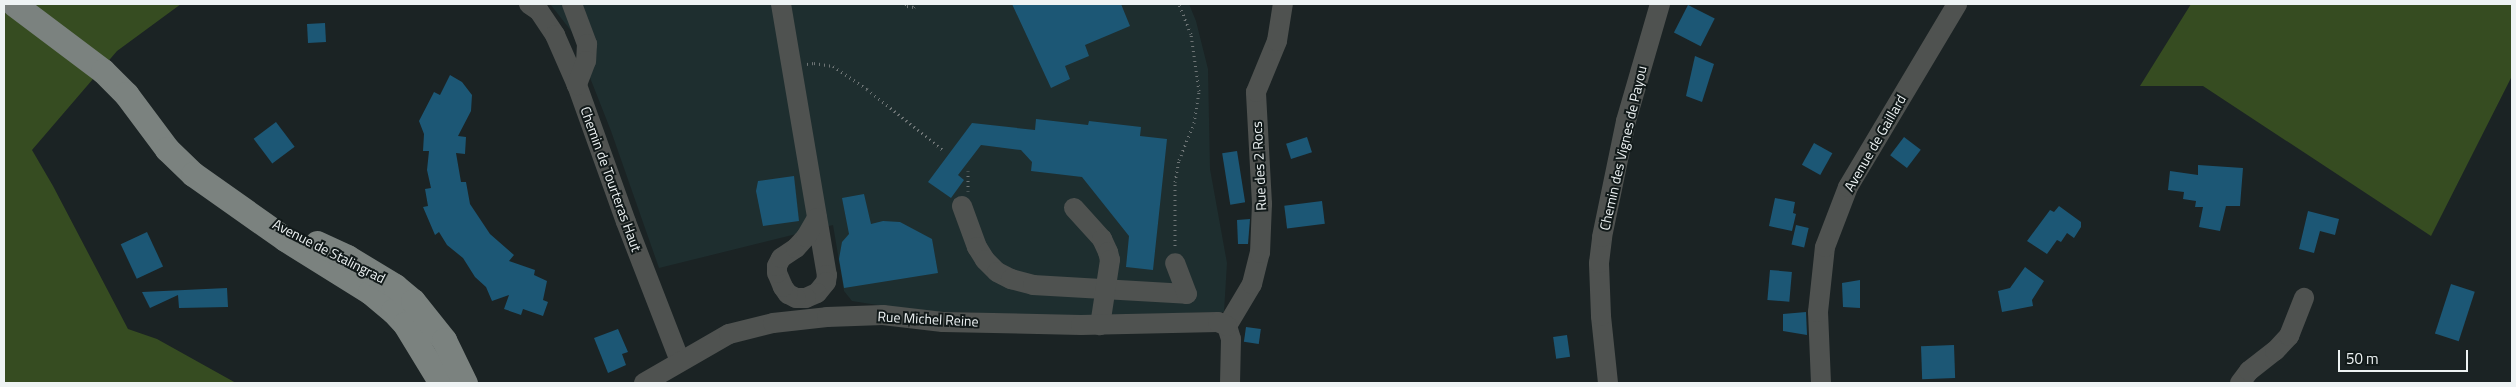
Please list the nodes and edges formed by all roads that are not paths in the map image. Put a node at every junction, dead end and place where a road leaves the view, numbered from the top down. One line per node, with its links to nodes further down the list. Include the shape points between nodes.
1 (14, 4): 9 (main road, Avenue de Stalingrad, via 103,71 126,94 168,149 193,174)
2 (529, 4): 8 (street, Chemin de Tourteras Haut, via 539,11 555,35)
3 (572, 4): 8 (street, via 587,44 586,61)
4 (781, 4): 12 (street)
5 (1283, 4): 22 (street, Rue des 2 Rocs, via 1277,41 1256,92 1262,204 1260,252 1252,284)
6 (1660, 4): 31 (street, Chemin des Vignes de Payou, via 1626,121 1602,237 1601,316)
7 (1957, 4): 32 (street, Avenue de Gaillard, via 1848,187 1825,247 1818,312)
8 (577, 85): 24 (street, Chemin de Tourteras Haut)
9 (233, 204): 16 (main road, Avenue de Stalingrad); 23 (main road, Avenue de Stalingrad, via 347,257 395,286 413,301)
10 (962, 206): 14 (street, via 977,247 997,272 1033,285)
11 (1074, 208): 14 (street, via 1102,239 1108,252)
12 (817, 218): 15 (street, via 827,275); 17 (street, via 796,248 780,258 777,266 779,279)
13 (1175, 263): 14 (street, via 1187,294)
14 (1106, 288): 21 (street)
15 (822, 289): 17 (street, via 806,298); 19 (street)
16 (370, 292): 25 (main road, Avenue de Stalingrad, via 405,324); 26 (street, via 384,291 412,313)
17 (788, 294): 20 (street)
18 (2304, 298): 33 (street, via 2289,336)
19 (827, 317): 20 (street, Rue Michel Reine); 21 (street, Rue Michel Reine, via 883,315 943,322)
20 (780, 322): 24 (street, Rue Michel Reine, via 729,334)
21 (1100, 325): 22 (street, Rue Michel Reine, via 1218,322)
22 (1227, 326): 30 (street, via 1232,339)
23 (444, 340): 27 (main road, Avenue de Stalingrad); 28 (street)
24 (680, 361): 29 (street, Rue Michel Reine)
25 (441, 383)
26 (455, 383)
27 (466, 383)
28 (476, 383)
29 (644, 383)
30 (1230, 383)
31 (1608, 383)
32 (1821, 383)
33 (2240, 383)

